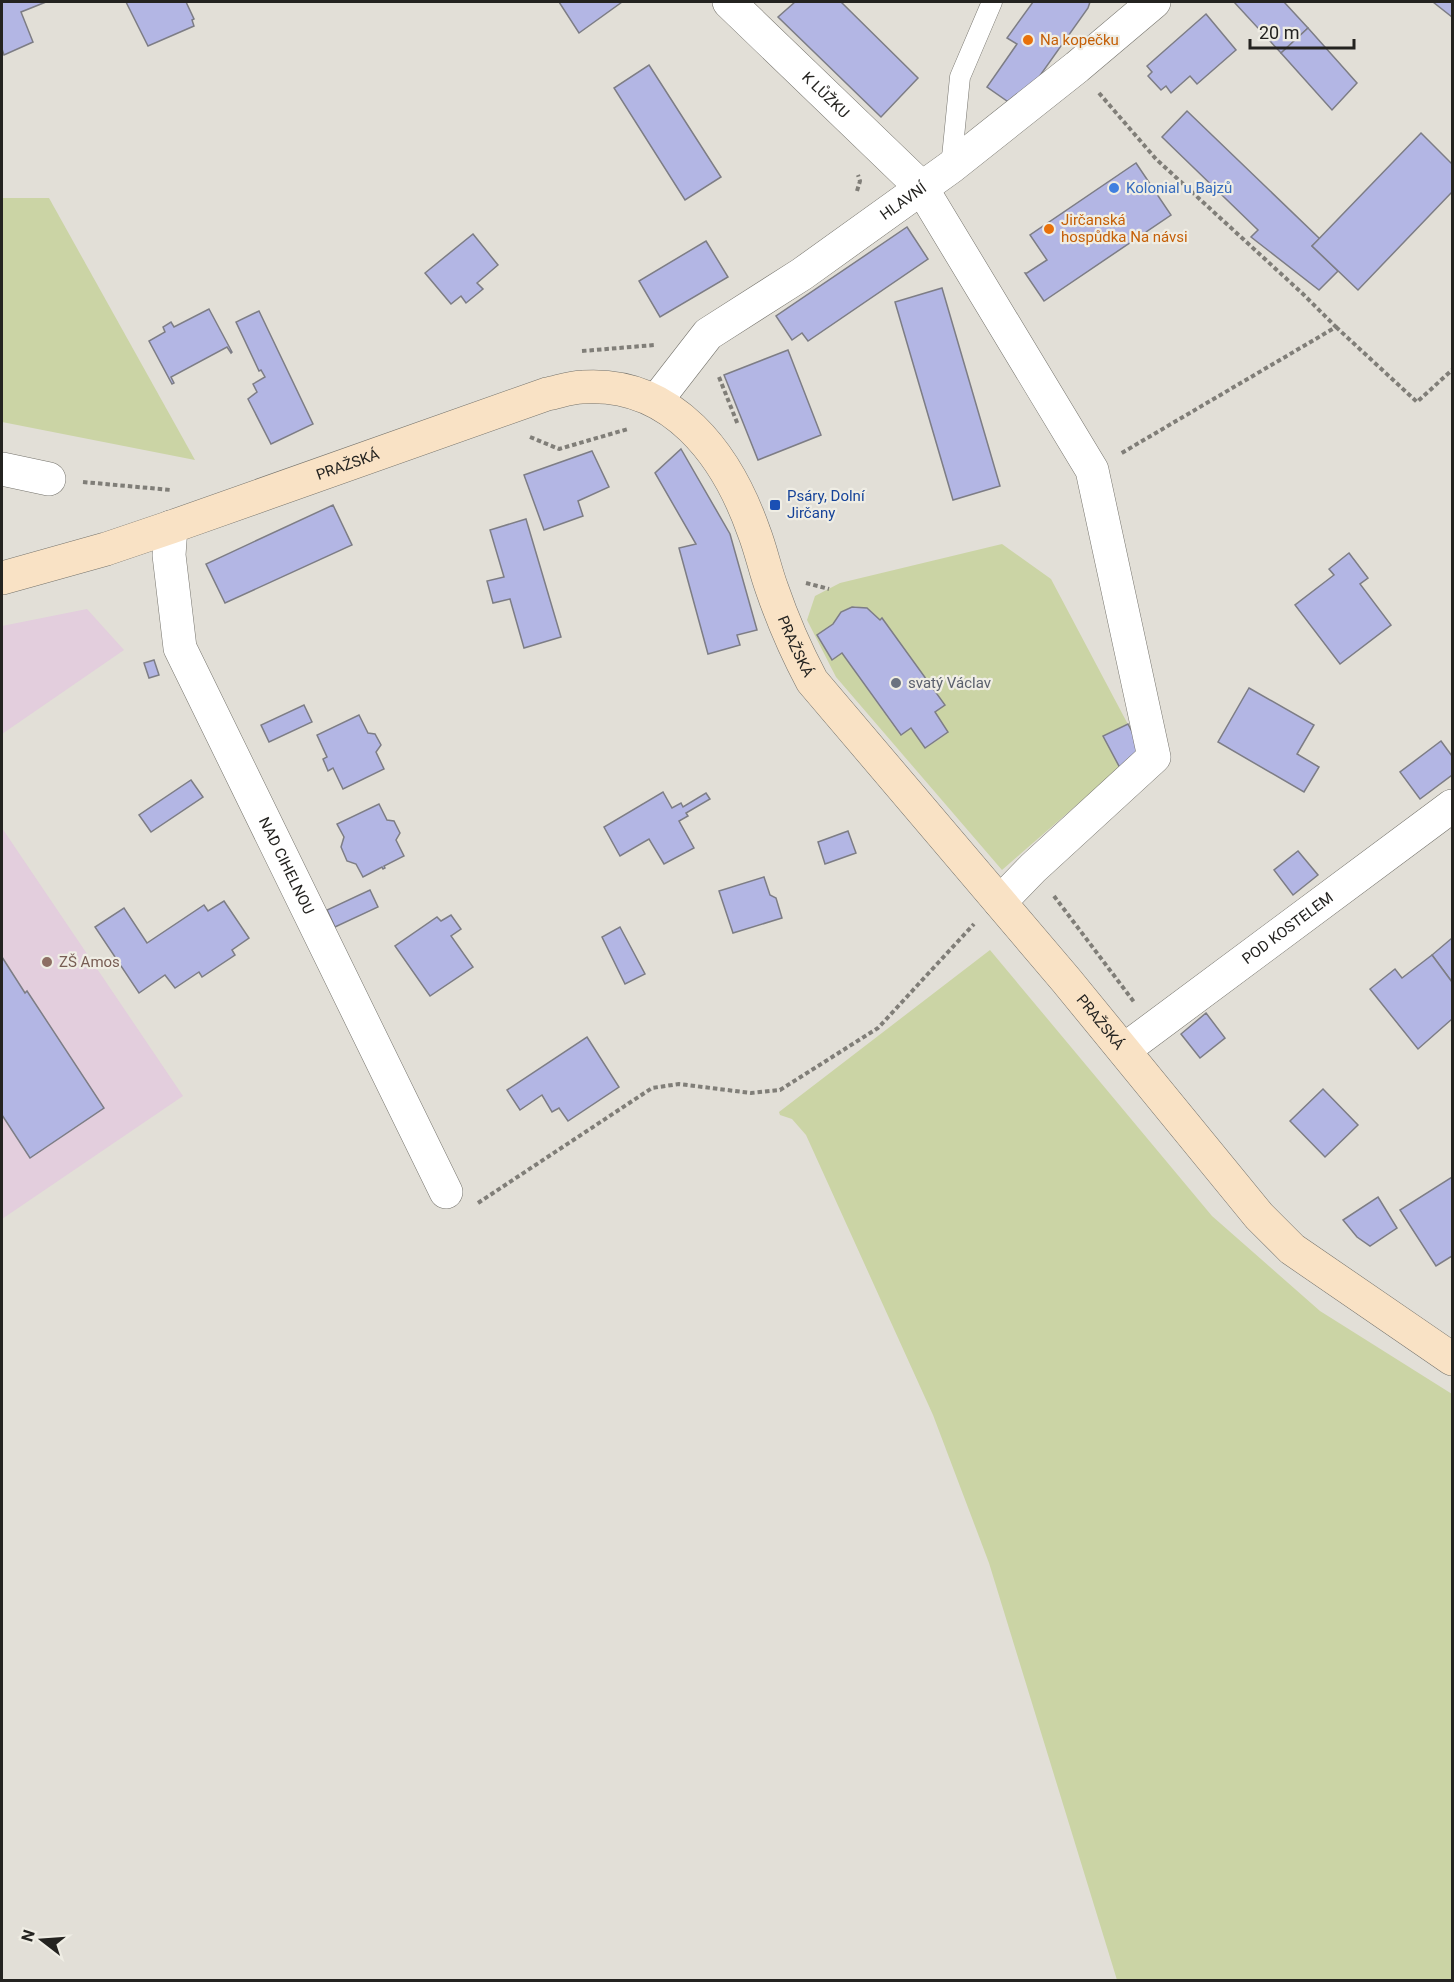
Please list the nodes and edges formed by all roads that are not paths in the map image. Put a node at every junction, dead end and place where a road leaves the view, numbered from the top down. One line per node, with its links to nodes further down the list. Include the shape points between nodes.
1 (729, 2): 5 (street, K LŮŽKU)
2 (992, 2): 4 (lane, via 960,77)
3 (1154, 2): 4 (street, HLAVNÍ)
4 (951, 167): 5 (street, HLAVNÍ)
5 (921, 187): 6 (street, HLAVNÍ, via 802,274 708,334); 12 (street, K LŮŽKU, via 1092,470 1154,757)
6 (656, 401): 9 (main road, PRAŽSKÁ, via 610,388 582,387 547,394); 12 (main road, PRAŽSKÁ, via 688,423 725,470 754,531 771,588 812,681)
7 (2, 469): 8 (street)
8 (49, 479)
9 (171, 527): 10 (main road, PRAŽSKÁ); 14 (street, NAD CIHELNOU, via 169,555 180,648)
10 (2, 578)
11 (1452, 806): 13 (street, POD KOSTELEM)
12 (988, 911): 13 (main road, PRAŽSKÁ, via 1023,928)
13 (1124, 1050): 15 (main road, PRAŽSKÁ, via 1259,1216 1292,1248)
14 (446, 1192)
15 (1452, 1359)

